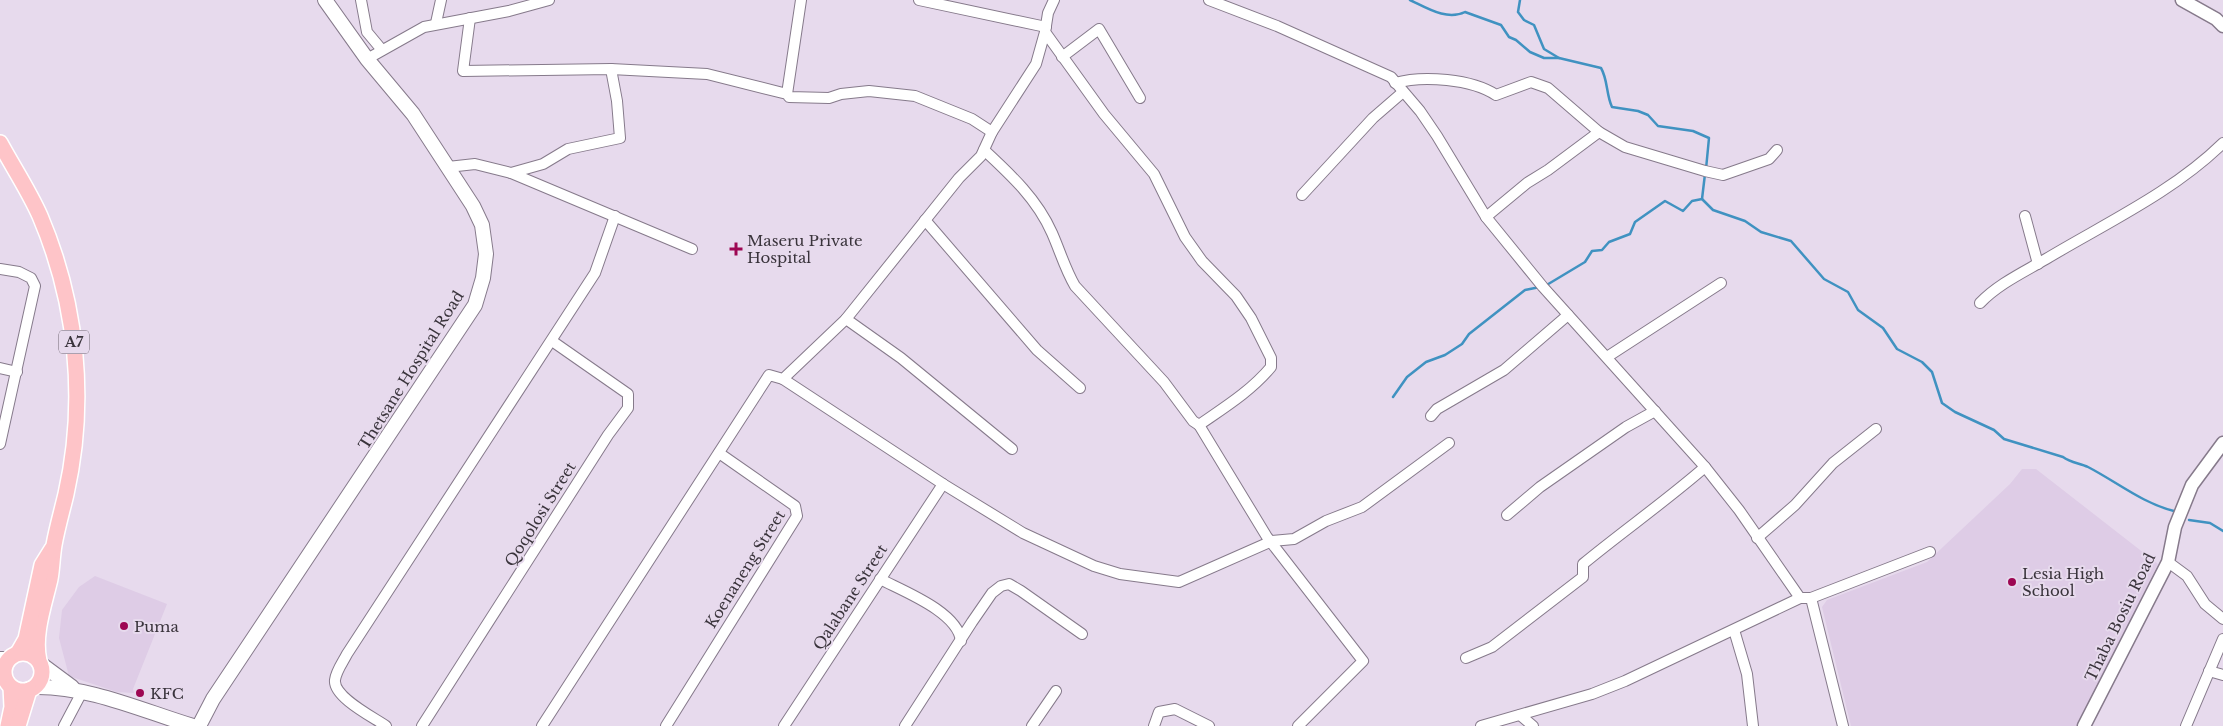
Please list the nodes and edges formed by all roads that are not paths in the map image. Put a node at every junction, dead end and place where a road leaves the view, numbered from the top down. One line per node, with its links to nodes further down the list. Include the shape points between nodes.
1 (325, 0): 16 (main road, Thetsane Hospital Road)
2 (361, 0): 14 (street, via 367,32)
3 (441, 0): 11 (street)
4 (549, 0): 10 (street)
5 (801, 0): 20 (street)
6 (919, 0): 13 (street)
7 (1054, 0): 13 (street)
8 (1209, 0): 18 (street, via 1332,50 1391,77)
9 (2182, 0): 12 (street)
10 (470, 18): 11 (street); 17 (street, via 463,71)
11 (436, 23): 14 (street)
12 (2223, 26)
13 (1046, 29): 15 (street); 22 (street, via 1036,64)
14 (382, 50): 16 (street)
15 (1062, 57): 21 (street, via 1099,29); 51 (street, via 1154,174 1185,237 1202,262 1236,296 1271,358 1271,367 1264,375 1239,398)
16 (367, 59): 28 (main road, Thetsane Hospital Road, via 413,114)
17 (611, 69): 20 (street, via 707,74); 29 (street, via 620,138 568,149 542,164)
18 (1395, 82): 19 (street); 23 (street, via 1426,78 1486,88 1496,95 1531,82 1548,88)
19 (1403, 92): 30 (street, via 1373,118); 32 (street, via 1437,136)
20 (787, 94): 22 (street, via 789,97 829,98 868,91 915,96 965,116)
21 (1140, 98)
22 (992, 132): 26 (street)
23 (1599, 132): 27 (street, via 1625,147 1723,174 1769,159); 32 (street)
24 (0, 143): 63 (main road, A7, via 48,236 63,283 75,346 77,417 67,491)
25 (2223, 143): 36 (street, via 2155,195)
26 (984, 150): 34 (street); 51 (street, via 1029,194 1052,232 1075,286 1164,382)
27 (1777, 150)
28 (448, 167): 29 (street, via 475,164); 88 (main road, Thetsane Hospital Road, via 482,225 486,254 475,304 213,699)
29 (511, 173): 31 (street)
30 (1302, 195)
31 (615, 216): 35 (street); 42 (street, via 595,273)
32 (1486, 216): 40 (street)
33 (2025, 216): 36 (street)
34 (925, 220): 41 (street); 47 (street, via 1037,350)
35 (692, 249)
36 (2038, 264): 39 (street)
37 (0, 268): 45 (street, via 31,278 35,286)
38 (1721, 283): 43 (street)
39 (1980, 304)
40 (1568, 315): 43 (street); 50 (street, via 1504,370 1437,409)
41 (846, 319): 46 (street); 56 (street, via 902,358)
42 (552, 341): 89 (street, via 472,459 335,677 335,686 343,696); 90 (street, Qoqolosi Street, via 628,394 628,408)
43 (1607, 357): 48 (street)
44 (0, 368): 45 (street)
45 (17, 372): 49 (street)
46 (783, 379): 57 (street, via 769,375); 59 (street)
47 (1080, 388)
48 (1655, 411): 58 (street); 60 (street, via 1626,427 1540,487)
49 (3, 414): 55 (street)
50 (1431, 416)
51 (1199, 425): 62 (street)
52 (1876, 429): 61 (street, via 1833,463 1795,505)
53 (1449, 443): 62 (street, via 1362,507 1326,521 1294,539)
54 (2223, 443): 65 (street, Thaba Bosiu Road, via 2192,485 2175,527)
55 (0, 444)
56 (1012, 449)
57 (719, 454): 91 (street); 92 (street, Koenaneng Street, via 795,506 797,516)
58 (1705, 467): 61 (street); 75 (street, via 1674,495 1656,505 1582,564 1583,577 1492,647)
59 (943, 484): 62 (street, via 1023,532 1094,566 1120,574 1179,582); 66 (street, Qalabane Street)
60 (1507, 516)
61 (1757, 538): 67 (street)
62 (1272, 541): 98 (street, via 1363,661)
63 (54, 546): 74 (main road, A7, via 42,565 26,639); 76 (main road, A7, via 37,641)
64 (1930, 552): 68 (street)
65 (2168, 562): 69 (street, via 2187,576 2205,604); 103 (street, Thaba Bosiu Road)
66 (880, 579): 73 (street, via 946,616 959,631); 93 (street, Qalabane Street)
67 (1800, 598): 68 (street); 70 (street)
68 (1811, 598): 102 (street)
69 (2223, 619)
70 (1734, 630): 83 (street, via 1625,681); 101 (street, via 1747,674)
71 (1082, 634): 73 (street, via 1009,584 992,593)
72 (2223, 639): 77 (street)
73 (961, 641): 94 (street)
74 (10, 656): 76 (main road, via 30,654); 79 (main road, A7, via 5,664)
75 (1466, 658)
76 (40, 662): 80 (main road, A7, via 42,676); 82 (main road, via 63,682)
77 (2209, 671): 78 (street); 104 (street)
78 (2223, 676)
79 (5, 677): 80 (main road, via 16,690); 84 (main road, A7, via 12,707)
80 (32, 688): 82 (main road); 85 (main road, A7)
81 (1056, 691): 95 (street)
82 (82, 692): 86 (street); 87 (main road)
83 (1520, 715): 99 (street); 100 (street)
84 (8, 726)
85 (18, 726)
86 (64, 726)
87 (194, 726)
88 (199, 726)
89 (386, 726)
90 (422, 726)
91 (542, 726)
92 (666, 726)
93 (784, 726)
94 (905, 726)
95 (1032, 726)
96 (1154, 726): 97 (street, via 1159,712 1175,709)
97 (1209, 726)
98 (1298, 726)
99 (1480, 726)
100 (1533, 726)
101 (1753, 726)
102 (1844, 726)
103 (2084, 726)
104 (2186, 726)

